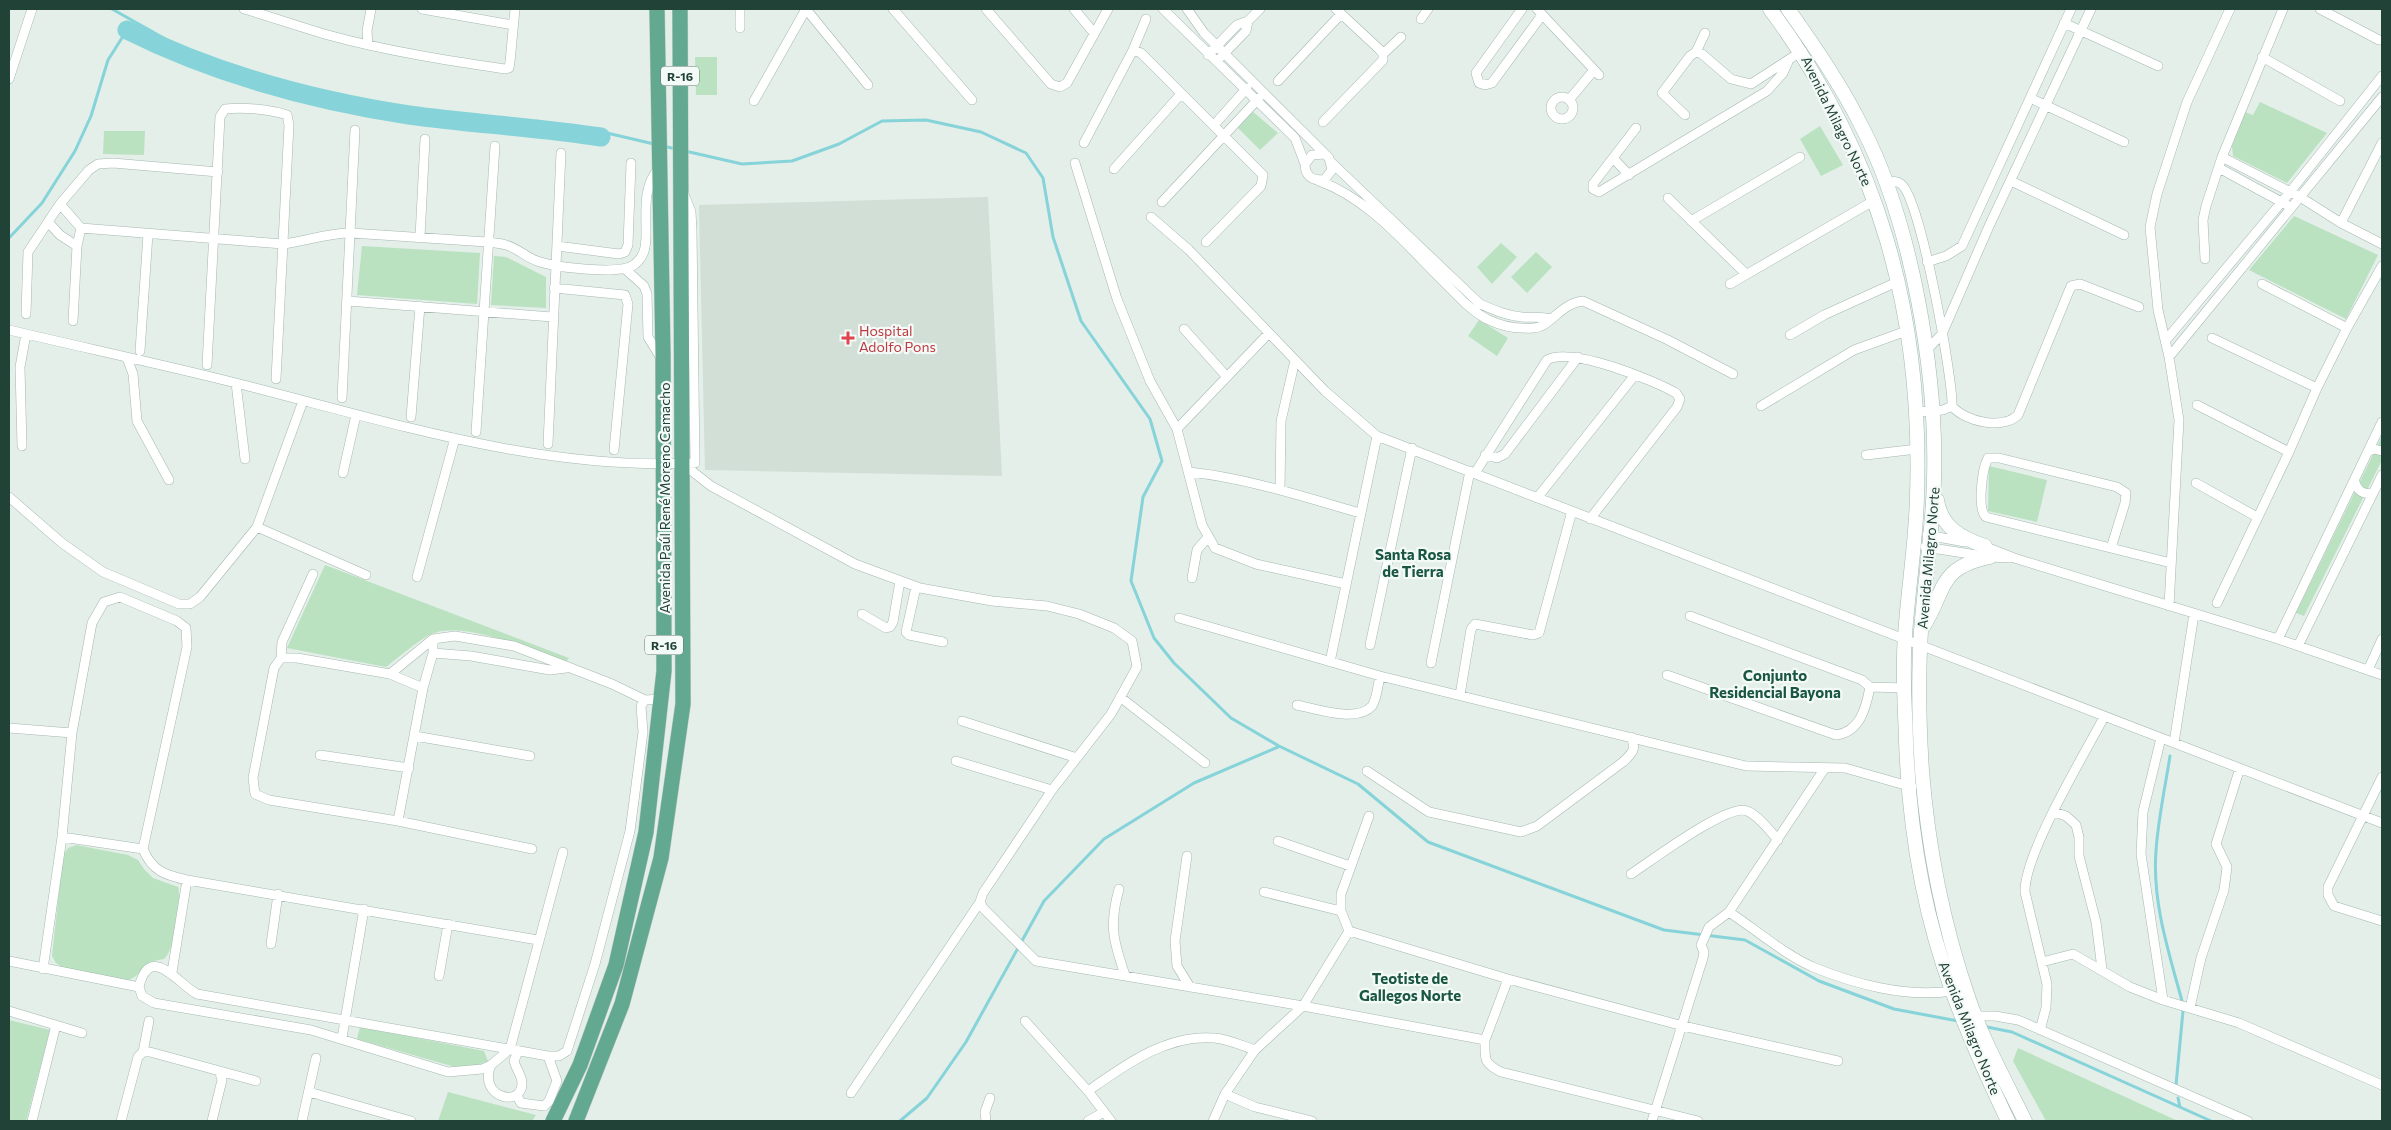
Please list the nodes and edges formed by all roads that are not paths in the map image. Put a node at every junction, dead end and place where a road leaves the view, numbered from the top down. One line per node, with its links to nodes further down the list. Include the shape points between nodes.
1 (32, 9): 55 (street)
2 (244, 9): 42 (street)
3 (371, 9): 42 (street)
4 (422, 9): 27 (street)
5 (514, 9): 35 (street)
6 (657, 9): 81 (main road, Avenida Paúl René Moreno Camacho / R-16)
7 (680, 9): 198 (main road, Avenida Paúl René Moreno Camacho / R-16)
8 (740, 9): 36 (street)
9 (806, 9): 58 (street); 64 (street)
10 (893, 9): 65 (street)
11 (986, 9): 38 (street, via 1051,84 1060,87 1067,83)
12 (1074, 9): 38 (street)
13 (1108, 9): 38 (street)
14 (1163, 9): 49 (street)
15 (1187, 9): 43 (street)
16 (1248, 9): 33 (street)
17 (1260, 9): 33 (street)
18 (1428, 9): 32 (street)
19 (1522, 9): 29 (street, via 1476,74 1479,83 1485,86 1492,83)
20 (1770, 9): 45 (main road, Avenida Milagro Norte)
21 (1788, 9): 98 (main road, Avenida Milagro Norte, via 1831,70 1864,130)
22 (2071, 9): 34 (street)
23 (2091, 9): 37 (street)
24 (2230, 9): 158 (street, via 2186,102 2150,227 2158,310)
25 (2283, 9): 50 (street)
26 (2320, 9): 41 (street)
27 (442, 10): 30 (street)
28 (1338, 11): 48 (street); 56 (street)
29 (1539, 12): 66 (street, via 1596,72)
30 (468, 13): 35 (street)
31 (1146, 19): 44 (street)
32 (1421, 19)
33 (1248, 21): 43 (street, via 1237,25); 47 (street, via 1246,32)
34 (2064, 23): 37 (street); 63 (street)
35 (513, 26): 42 (street, via 509,68 505,69 425,57)
36 (740, 28)
37 (2081, 30): 53 (street); 69 (street)
38 (1094, 33)
39 (1705, 33): 46 (street)
40 (1401, 38): 48 (street)
41 (2379, 40)
42 (368, 44)
43 (1217, 45): 47 (street); 49 (street)
44 (1133, 50): 61 (street, via 1141,53); 78 (street)
45 (1802, 51): 52 (street); 102 (main road, Avenida Milagro Norte, via 1847,135)
46 (1696, 52): 52 (street, via 1731,79 1746,84 1756,82); 70 (street, via 1662,93)
47 (1225, 54): 51 (street); 57 (street)
48 (1383, 54): 71 (street, via 1383,60)
49 (1208, 55): 51 (street)
50 (2262, 58): 67 (street); 84 (street)
51 (1216, 62): 59 (street)
52 (1788, 62): 95 (street, via 1768,91)
53 (2158, 66)
54 (2382, 76): 99 (street)
55 (9, 79)
56 (1278, 81)
57 (1252, 82): 59 (street); 60 (street)
58 (868, 85)
59 (1244, 91): 68 (street); 72 (street)
60 (1264, 93): 68 (street); 83 (street)
61 (1180, 94): 72 (street); 93 (street)
62 (2382, 97): 100 (street)
63 (2030, 98): 69 (street); 107 (street)
64 (754, 100)
65 (972, 100)
66 (1569, 100)
67 (2340, 100)
68 (1256, 102): 75 (street); 91 (street, via 1295,138)
69 (2046, 106): 77 (street); 97 (street)
70 (1684, 115)
71 (1323, 122)
72 (1214, 125): 75 (street)
73 (1636, 128): 85 (street)
74 (355, 130): 114 (street)
75 (1226, 136): 104 (street); 120 (street, via 1263,175 1261,186)
76 (425, 139): 117 (street)
77 (2124, 142)
78 (1084, 143)
79 (2382, 143): 87 (street)
80 (495, 146): 119 (street)
81 (659, 152): 129 (street, via 646,195 646,248 634,266); 165 (main road, Avenida Paúl René Moreno Camacho / R-16)
82 (561, 153): 124 (street)
83 (1324, 154): 90 (street); 91 (street, via 1312,155)
84 (2222, 157): 92 (street); 99 (street)
85 (1613, 158): 95 (street); 95 (street, via 1593,184 1593,189 1600,192)
86 (1800, 158): 109 (street)
87 (2379, 159): 111 (street)
88 (631, 163): 124 (street, via 628,245 625,252 618,254)
89 (1075, 163): 183 (street, via 1117,299 1150,381)
90 (1332, 163): 96 (street, via 1330,175); 138 (street, via 1480,304)
91 (1305, 164): 96 (street, via 1308,176)
92 (2219, 168): 103 (street); 125 (street, via 2203,220)
93 (1114, 169)
94 (218, 172): 105 (street, via 98,164); 118 (street); 121 (street, via 220,118 225,109 287,115)
95 (1629, 175)
96 (1319, 181): 144 (street, via 1365,206 1467,304)
97 (2011, 181): 112 (street); 116 (street)
98 (1886, 183): 126 (street, via 1901,184 1907,191 1916,212); 160 (main road, Avenida Milagro Norte, via 1914,284)
99 (2290, 192): 100 (street); 103 (street)
100 (2300, 197): 106 (street); 111 (street)
101 (1668, 198): 109 (street)
102 (1875, 200): 130 (street); 131 (main road, Avenida Milagro Norte)
103 (2282, 201): 106 (street); 147 (street)
104 (1162, 202)
105 (60, 204): 110 (street); 113 (street)
106 (2292, 208): 157 (street)
107 (1976, 216): 112 (street); 126 (street, via 1962,246)
108 (1151, 217): 152 (street, via 1189,250)
109 (1691, 221): 130 (street)
110 (49, 223): 123 (street, via 60,236); 140 (street, via 28,252)
111 (2341, 223): 122 (street)
112 (1990, 224): 154 (street)
113 (81, 228): 115 (street); 123 (street)
114 (351, 233): 117 (street); 121 (street, via 328,233 308,241); 135 (street)
115 (148, 234): 118 (street); 159 (street)
116 (2124, 235)
117 (420, 238): 119 (street)
118 (214, 239): 121 (street); 166 (street)
119 (488, 242): 127 (street, via 508,245); 139 (street)
120 (1206, 242)
121 (283, 244): 170 (street)
122 (2382, 244)
123 (77, 246): 145 (street)
124 (557, 246): 127 (street)
125 (2205, 259)
126 (1927, 262): 154 (street)
127 (555, 266): 129 (street); 134 (street)
128 (2382, 266): 148 (street)
129 (625, 269): 165 (street, via 644,286 648,337)
130 (1746, 274): 132 (street)
131 (1899, 281): 151 (main road, Avenida Milagro Norte); 155 (street, via 1824,314)
132 (1730, 284)
133 (2262, 284): 148 (street)
134 (554, 288): 141 (street); 191 (street, via 625,295 628,304)
135 (348, 301): 136 (street); 173 (street)
136 (420, 306): 139 (street); 181 (street)
137 (2139, 307): 177 (street, via 2080,284 2072,286 2018,415 2001,424 1965,417)
138 (1494, 310): 142 (street); 144 (street)
139 (484, 311): 141 (street); 184 (street)
140 (26, 314)
141 (552, 317): 187 (street)
142 (1520, 317): 143 (street); 146 (street)
143 (1550, 318): 146 (street, via 1537,328); 167 (street, via 1574,302 1583,301)
144 (1489, 320): 146 (street)
145 (73, 321)
146 (1522, 328)
147 (2176, 328): 157 (street); 158 (street)
148 (2347, 328): 172 (street)
149 (1184, 329): 169 (street)
150 (9, 330): 153 (street)
151 (1909, 330): 176 (street, via 1854,350); 179 (main road, Avenida Milagro Norte)
152 (1269, 333): 164 (street); 169 (street)
153 (26, 334): 163 (street); 188 (street, via 20,367)
154 (1942, 334): 160 (street); 177 (street)
155 (1790, 335)
156 (2212, 338): 172 (street)
157 (2184, 339): 162 (street)
158 (2166, 340): 162 (street)
159 (140, 351)
160 (1925, 352): 178 (main road, Avenida Milagro Norte)
161 (1578, 357): 168 (street); 195 (street, via 1504,454 1496,458); 195 (street, via 1552,356 1547,360)
162 (2170, 357): 222 (street, via 2179,420)
163 (127, 358): 171 (street); 205 (street, via 133,374 137,421)
164 (1295, 360): 185 (street); 208 (street, via 1281,421)
165 (663, 362): 199 (main road, Avenida Paúl René Moreno Camacho / R-16)
166 (207, 365)
167 (1733, 374)
168 (1635, 375): 211 (street); 215 (street, via 1676,393 1680,399)
169 (1227, 377): 183 (street)
170 (276, 379)
171 (236, 383): 174 (street); 197 (street)
172 (2317, 388): 194 (street)
173 (342, 398)
174 (303, 401): 180 (street); 216 (street)
175 (2196, 405): 194 (street)
176 (1761, 406)
177 (1952, 406): 178 (street)
178 (1933, 410): 179 (street); 204 (main road, Avenida Milagro Norte)
179 (1917, 412): 190 (main road, Avenida Milagro Norte)
180 (356, 415): 186 (street); 202 (street)
181 (411, 417)
182 (2382, 422): 192 (street)
183 (1177, 429): 200 (street)
184 (476, 432)
185 (1377, 436): 189 (street); 213 (street)
186 (455, 438): 199 (street, via 552,456); 225 (street)
187 (548, 444)
188 (22, 446)
189 (1412, 448): 201 (street); 246 (street)
190 (1917, 449): 196 (street); 218 (main road, Avenida Milagro Norte)
191 (614, 450)
192 (2369, 451): 193 (street); 206 (street)
193 (2382, 451)
194 (2289, 452): 214 (street)
195 (1485, 455): 201 (street)
196 (1866, 455)
197 (245, 459)
198 (683, 464): 199 (street); 227 (street, via 711,486 855,564); 295 (main road, Avenida Paúl René Moreno Camacho / R-16, via 684,704)
199 (663, 466): 264 (main road, Avenida Paúl René Moreno Camacho / R-16)
200 (1190, 472): 208 (street); 217 (street, via 1202,525)
201 (1473, 472): 211 (street); 252 (street)
202 (343, 473)
203 (2382, 475): 209 (street)
204 (1934, 478): 219 (main road, Avenida Milagro Norte); 221 (main road, via 1939,513 1960,536)
205 (168, 480)
206 (2355, 482): 209 (street, via 2356,488 2362,492); 242 (street)
207 (2196, 483): 214 (street)
208 (1280, 490): 213 (street)
209 (2373, 493): 247 (street)
210 (9, 497): 216 (street, via 62,543 103,572 179,604 190,604 200,597)
211 (1537, 498): 212 (street)
212 (1572, 511): 215 (street); 262 (street, via 1539,633 1532,635 1475,624)
213 (1360, 513): 228 (street)
214 (2257, 517): 230 (street)
215 (1590, 519): 239 (street)
216 (257, 527): 224 (street)
217 (1208, 537): 226 (street, via 1197,550); 228 (street, via 1216,548 1256,564)
218 (1915, 540): 219 (street); 239 (main road, Avenida Milagro Norte)
219 (1930, 542): 221 (street); 237 (main road, Avenida Milagro Norte)
220 (2111, 548): 220 (street, via 1986,517 1981,508 1983,466 1988,458 2117,487 2126,493); 222 (street)
221 (1987, 552): 231 (street); 237 (main road, via 1950,574)
222 (2171, 563): 231 (street)
223 (313, 574): 250 (street, via 282,642)
224 (366, 575)
225 (417, 577)
226 (1192, 578)
227 (900, 581): 229 (street); 236 (street)
228 (1346, 584): 251 (street)
229 (916, 587): 238 (street); 263 (street, via 992,601 1048,606 1114,628 1132,641 1136,655 1137,667)
230 (2217, 603)
231 (2169, 606): 233 (street)
232 (862, 614): 236 (street, via 886,628)
233 (2194, 614): 242 (street); 274 (street)
234 (1690, 616): 259 (street, via 1862,680)
235 (1178, 618): 251 (street)
236 (890, 627): 238 (street)
237 (1921, 630): 245 (main road, Avenida Milagro Norte)
238 (906, 632): 244 (street)
239 (1905, 638): 245 (street); 261 (main road, Avenida Milagro Norte)
240 (433, 639): 241 (street, via 455,636); 248 (street); 255 (street)
241 (477, 639): 249 (street); 253 (street, via 514,646)
242 (2278, 639): 247 (street)
243 (2382, 639): 254 (street)
244 (943, 642)
245 (1921, 644): 267 (street); 286 (main road, Avenida Milagro Norte, via 1918,693)
246 (1370, 645)
247 (2298, 646): 254 (street)
248 (432, 653): 249 (street); 260 (street)
249 (471, 656): 253 (street, via 550,670)
250 (281, 658): 255 (street); 291 (street, via 274,668 253,778 255,794 269,800)
251 (1330, 662): 258 (street)
252 (1431, 663)
253 (566, 668): 265 (street)
254 (2368, 670): 257 (street)
255 (390, 674): 260 (street)
256 (1668, 675): 259 (street, via 1836,735 1847,734 1857,725)
257 (2382, 675)
258 (1380, 676): 262 (street); 266 (street, via 1373,704 1366,711 1330,713)
259 (1870, 687): 261 (street)
260 (423, 688): 271 (street)
261 (1905, 688): 285 (main road, Avenida Milagro Norte)
262 (1460, 695): 272 (street)
263 (1120, 697): 277 (street); 279 (street)
264 (662, 699): 265 (street); 294 (main road, Avenida Paúl René Moreno Camacho / R-16)
265 (645, 700): 293 (street, via 641,706 643,732)
266 (1297, 705)
267 (2104, 717): 273 (street); 288 (street)
268 (962, 721): 277 (street)
269 (9, 728): 270 (street)
270 (72, 734): 296 (street); 299 (street, via 92,623 104,602 120,596 186,628 186,647)
271 (416, 736): 276 (street); 280 (street)
272 (1631, 738): 281 (street, via 1746,766); 283 (street, via 1635,746 1623,762 1537,826 1521,832 1429,812)
273 (2161, 738): 274 (street); 329 (street, via 2143,812 2141,854)
274 (2174, 743): 282 (street)
275 (320, 755): 280 (street)
276 (530, 756)
277 (1077, 758): 287 (street)
278 (956, 762): 287 (street)
279 (1205, 763)
280 (409, 768): 291 (street)
281 (1826, 768): 285 (street, via 1845,768); 297 (street)
282 (2240, 768): 290 (street); 331 (street, via 2216,844 2227,867 2224,890 2201,958)
283 (1367, 771)
284 (2382, 777): 290 (street)
285 (1909, 786): 286 (street); 328 (main road, Avenida Milagro Norte, via 1921,876 1933,930)
286 (1924, 788): 333 (main road, Avenida Milagro Norte, via 1948,930)
287 (1052, 790): 309 (street)
288 (2054, 812): 319 (street, via 2024,879); 321 (street, via 2066,816 2076,825 2098,930)
289 (1369, 816): 303 (street)
290 (2364, 816): 292 (street); 313 (street, via 2328,887 2328,895 2334,906)
291 (398, 821): 300 (street)
292 (2382, 823)
293 (630, 831): 294 (street); 346 (street, via 567,1051 559,1056)
294 (646, 832): 295 (street); 352 (main road, Avenida Paúl René Moreno Camacho / R-16, via 616,965 580,1064)
295 (664, 835): 368 (main road, Avenida Paúl René Moreno Camacho / R-16, via 661,858 622,1004)
296 (62, 838): 299 (street); 320 (street)
297 (1778, 840): 304 (street, via 1749,811 1738,809 1691,833); 312 (street)
298 (1278, 841): 303 (street)
299 (143, 849): 305 (street, via 148,863 167,876)
300 (532, 849)
301 (563, 852): 316 (street)
302 (1187, 856): 327 (street, via 1175,941 1177,966)
303 (1350, 866): 311 (street, via 1340,894)
304 (1631, 874)
305 (187, 880): 308 (street); 322 (street)
306 (1119, 889): 323 (street, via 1113,912 1113,935)
307 (1264, 892): 311 (street)
308 (278, 894): 310 (street); 317 (street)
309 (980, 902): 323 (street, via 1036,961); 356 (street)
310 (364, 909): 314 (street); 334 (street)
311 (1341, 911): 315 (street)
312 (1729, 912): 328 (street, via 1812,966 1873,986 1933,994); 338 (street, via 1709,927 1701,945 1703,958)
313 (2382, 922)
314 (448, 924): 316 (street); 324 (street)
315 (1349, 931): 325 (street); 330 (street)
316 (538, 940): 343 (street)
317 (271, 944)
318 (9, 961): 320 (street)
319 (2042, 962): 321 (street, via 2074,954); 339 (street, via 2048,996)
320 (43, 968): 326 (street)
321 (2102, 969): 329 (street, via 2130,987)
322 (172, 972): 326 (street, via 162,966 149,969 142,976); 334 (street, via 197,994)
323 (1125, 975): 327 (street)
324 (439, 976)
325 (1508, 979): 338 (street); 342 (street)
326 (139, 987): 341 (street, via 142,996 154,1003)
327 (1190, 988): 330 (street)
328 (1952, 990): 376 (main road, Avenida Milagro Norte, via 1977,1055)
329 (2162, 1000): 331 (street)
330 (1303, 1006): 342 (street); 344 (street)
331 (2190, 1008): 353 (street, via 2239,1023)
332 (9, 1011): 337 (street)
333 (1976, 1016): 339 (street, via 2018,1020); 377 (main road, Avenida Milagro Norte)
334 (344, 1020): 341 (street); 343 (street)
335 (149, 1021): 345 (street)
336 (1025, 1021): 354 (street)
337 (56, 1025): 340 (street); 362 (street)
338 (1683, 1026): 348 (street); 360 (street)
339 (2040, 1030): 378 (street)
340 (82, 1032)
341 (342, 1038): 349 (street, via 448,1072 466,1072)
342 (1485, 1040): 360 (street, via 1485,1058 1490,1066 1501,1072)
343 (514, 1050): 346 (street); 349 (street); 358 (street, via 514,1061 522,1080)
344 (1255, 1050): 354 (street, via 1215,1038 1166,1044); 357 (street)
345 (143, 1052): 350 (street); 363 (street, via 138,1058)
346 (548, 1056): 352 (street)
347 (316, 1058): 355 (street)
348 (1838, 1062)
349 (491, 1065): 358 (street, via 488,1072 491,1089 508,1098)
350 (220, 1073): 351 (street); 364 (street, via 222,1080)
351 (256, 1081)
352 (563, 1085): 358 (street, via 544,1106 522,1103); 367 (main road, Avenida Paúl René Moreno Camacho / R-16)
353 (2382, 1085)
354 (1088, 1091): 361 (street)
355 (309, 1092): 365 (street); 366 (street)
356 (851, 1092)
357 (1226, 1094): 372 (street); 373 (street, via 1255,1107)
358 (517, 1096)
359 (990, 1098): 369 (street, via 985,1112)
360 (1656, 1111): 374 (street); 375 (street)
361 (1104, 1112): 370 (street); 371 (street)
362 (32, 1121)
363 (121, 1121)
364 (212, 1121)
365 (302, 1121)
366 (408, 1121)
367 (553, 1121)
368 (576, 1121)
369 (986, 1121)
370 (1088, 1121)
371 (1111, 1121)
372 (1213, 1121)
373 (1312, 1121)
374 (1652, 1121)
375 (1698, 1121)
376 (2008, 1121)
377 (2025, 1121)
378 (2248, 1121)

